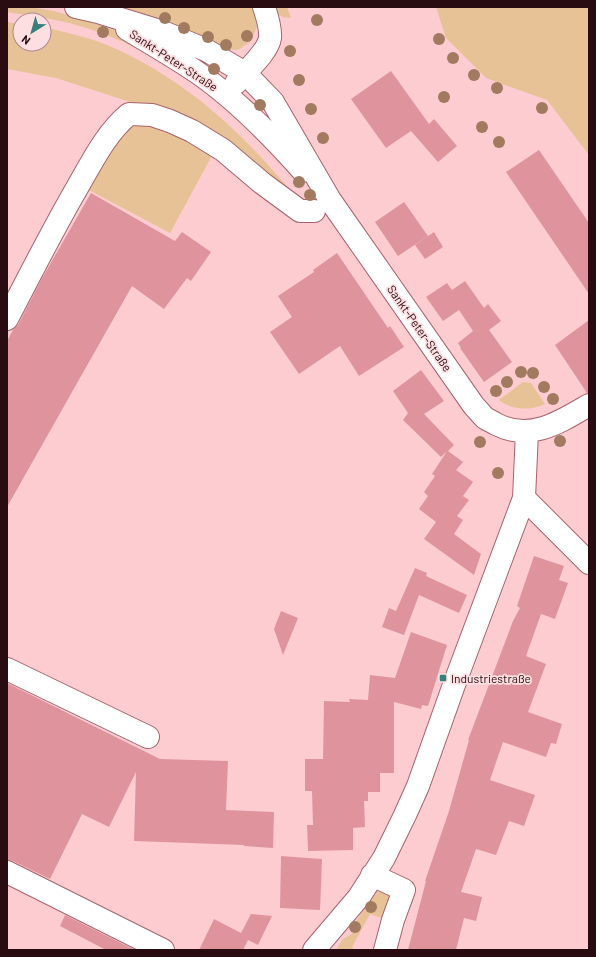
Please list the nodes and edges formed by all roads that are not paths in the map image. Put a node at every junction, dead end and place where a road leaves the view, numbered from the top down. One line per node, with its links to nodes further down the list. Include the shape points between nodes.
1 (76, 7): 3 (street, Sankt-Peter-Straße)
2 (264, 7): 4 (street, via 270,39 260,56)
3 (98, 12): 4 (street, Sankt-Peter-Straße, via 163,32 206,50); 5 (street, Sankt-Peter-Straße, via 198,73)
4 (245, 73): 5 (street); 6 (street, Sankt-Peter-Straße, via 273,102)
5 (227, 95): 6 (street, Sankt-Peter-Straße, via 261,126)
6 (322, 205): 7 (street, via 300,211 223,150 192,131 152,115 129,114 118,123 95,156); 9 (street, Sankt-Peter-Straße, via 474,406 486,418 506,429)
7 (7, 319)
8 (589, 405): 9 (street, via 566,419)
9 (527, 432): 10 (street)
10 (524, 498): 11 (street); 15 (street, via 418,786 384,858)
11 (589, 563)
12 (7, 669): 13 (street)
13 (148, 737)
14 (7, 872): 16 (street)
15 (372, 875): 17 (street, via 359,897); 18 (street, via 404,890)
16 (164, 950)
17 (314, 950)
18 (385, 950)

